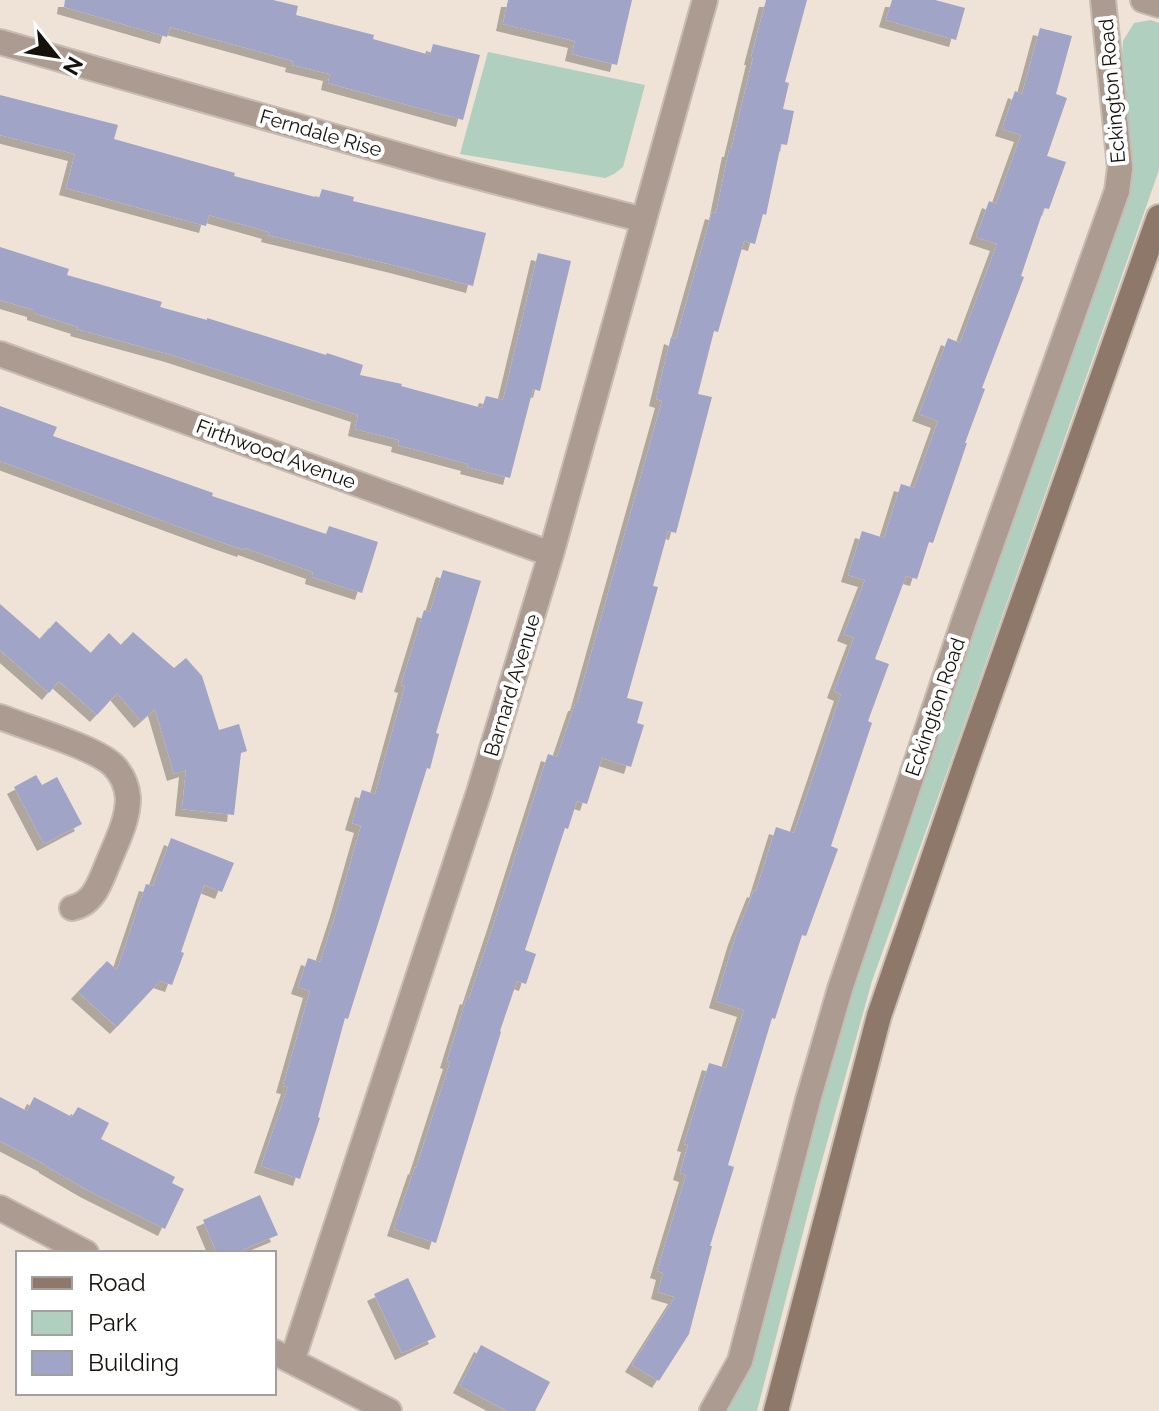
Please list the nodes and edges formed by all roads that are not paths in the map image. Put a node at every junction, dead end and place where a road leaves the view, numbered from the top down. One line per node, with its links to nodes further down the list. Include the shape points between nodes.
1 (705, 0): 7 (street, Barnard Avenue)
2 (1103, 0): 16 (street, Eckington Road, via 1120,168 1117,191 840,989 740,1361)
3 (1143, 0): 4 (street)
4 (1159, 5)
5 (0, 42): 7 (street, Ferndale Rise)
6 (1159, 217): 17 (main road, via 879,1016)
7 (644, 220): 9 (street, Barnard Avenue)
8 (0, 354): 9 (street, Firthwood Avenue)
9 (551, 554): 14 (street, Barnard Avenue, via 479,792)
10 (0, 717): 11 (street, via 93,752 125,781 125,819 98,888 88,901)
11 (72, 908)
12 (0, 1208): 13 (street)
13 (82, 1251)
14 (283, 1357): 15 (street)
15 (389, 1411)
16 (712, 1411)
17 (776, 1411)

